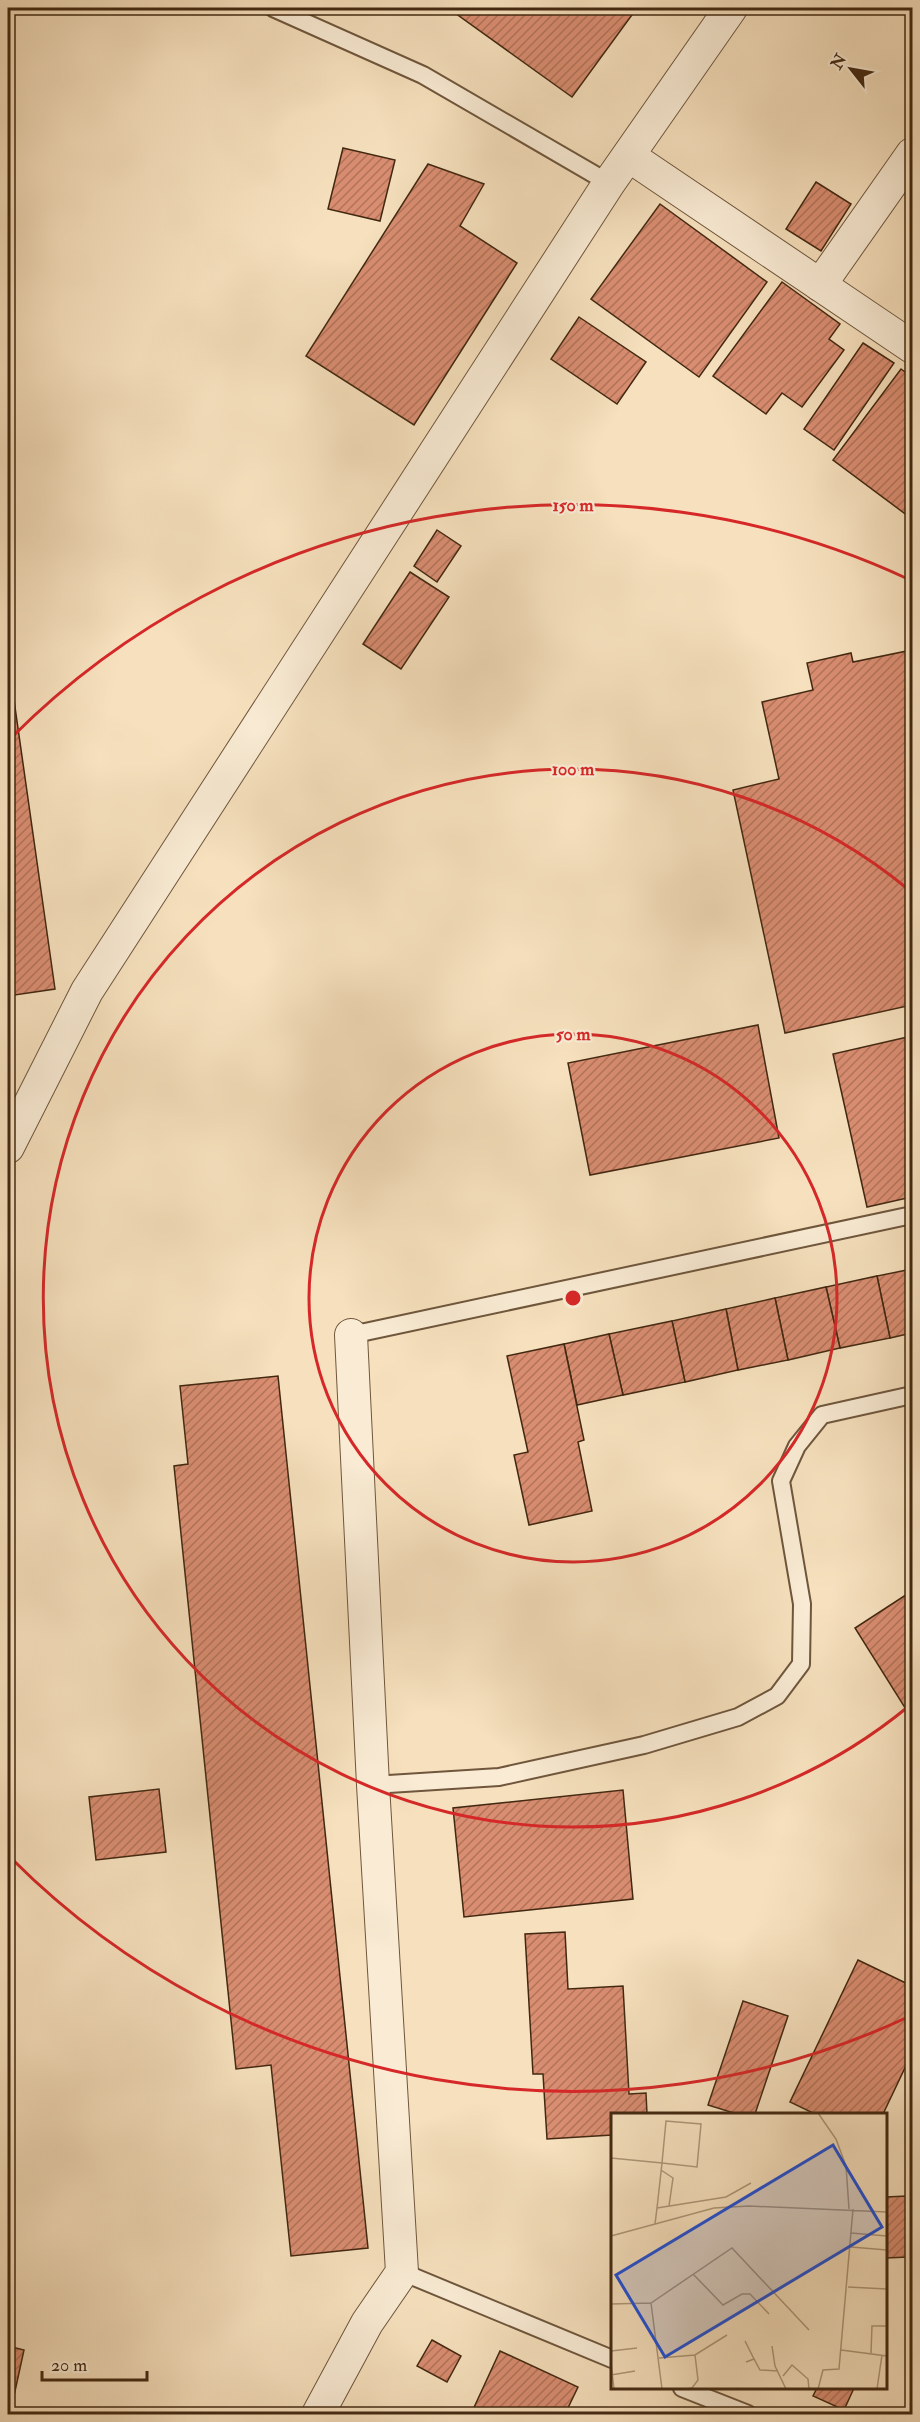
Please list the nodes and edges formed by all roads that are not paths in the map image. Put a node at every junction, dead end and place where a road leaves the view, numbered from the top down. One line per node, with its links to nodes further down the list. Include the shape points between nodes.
1 (273, 8): 5 (lane, via 423,75)
2 (731, 8): 4 (street)
3 (912, 154): 6 (street)
4 (629, 156): 5 (street); 6 (street)
5 (609, 183): 8 (street, via 87,991)
6 (820, 285): 7 (street)
7 (912, 347)
8 (8, 1147)
9 (912, 1215): 10 (lane)
10 (351, 1335): 12 (street)
11 (912, 1395): 12 (lane, via 822,1415 797,1446 781,1481 802,1604 801,1664 777,1696 738,1717 645,1745 499,1777)
12 (373, 1785): 13 (street)
13 (402, 2272): 14 (lane); 16 (street, via 367,2323)
14 (611, 2359)
15 (684, 2389): 17 (lane)
16 (318, 2415)
17 (747, 2415)

